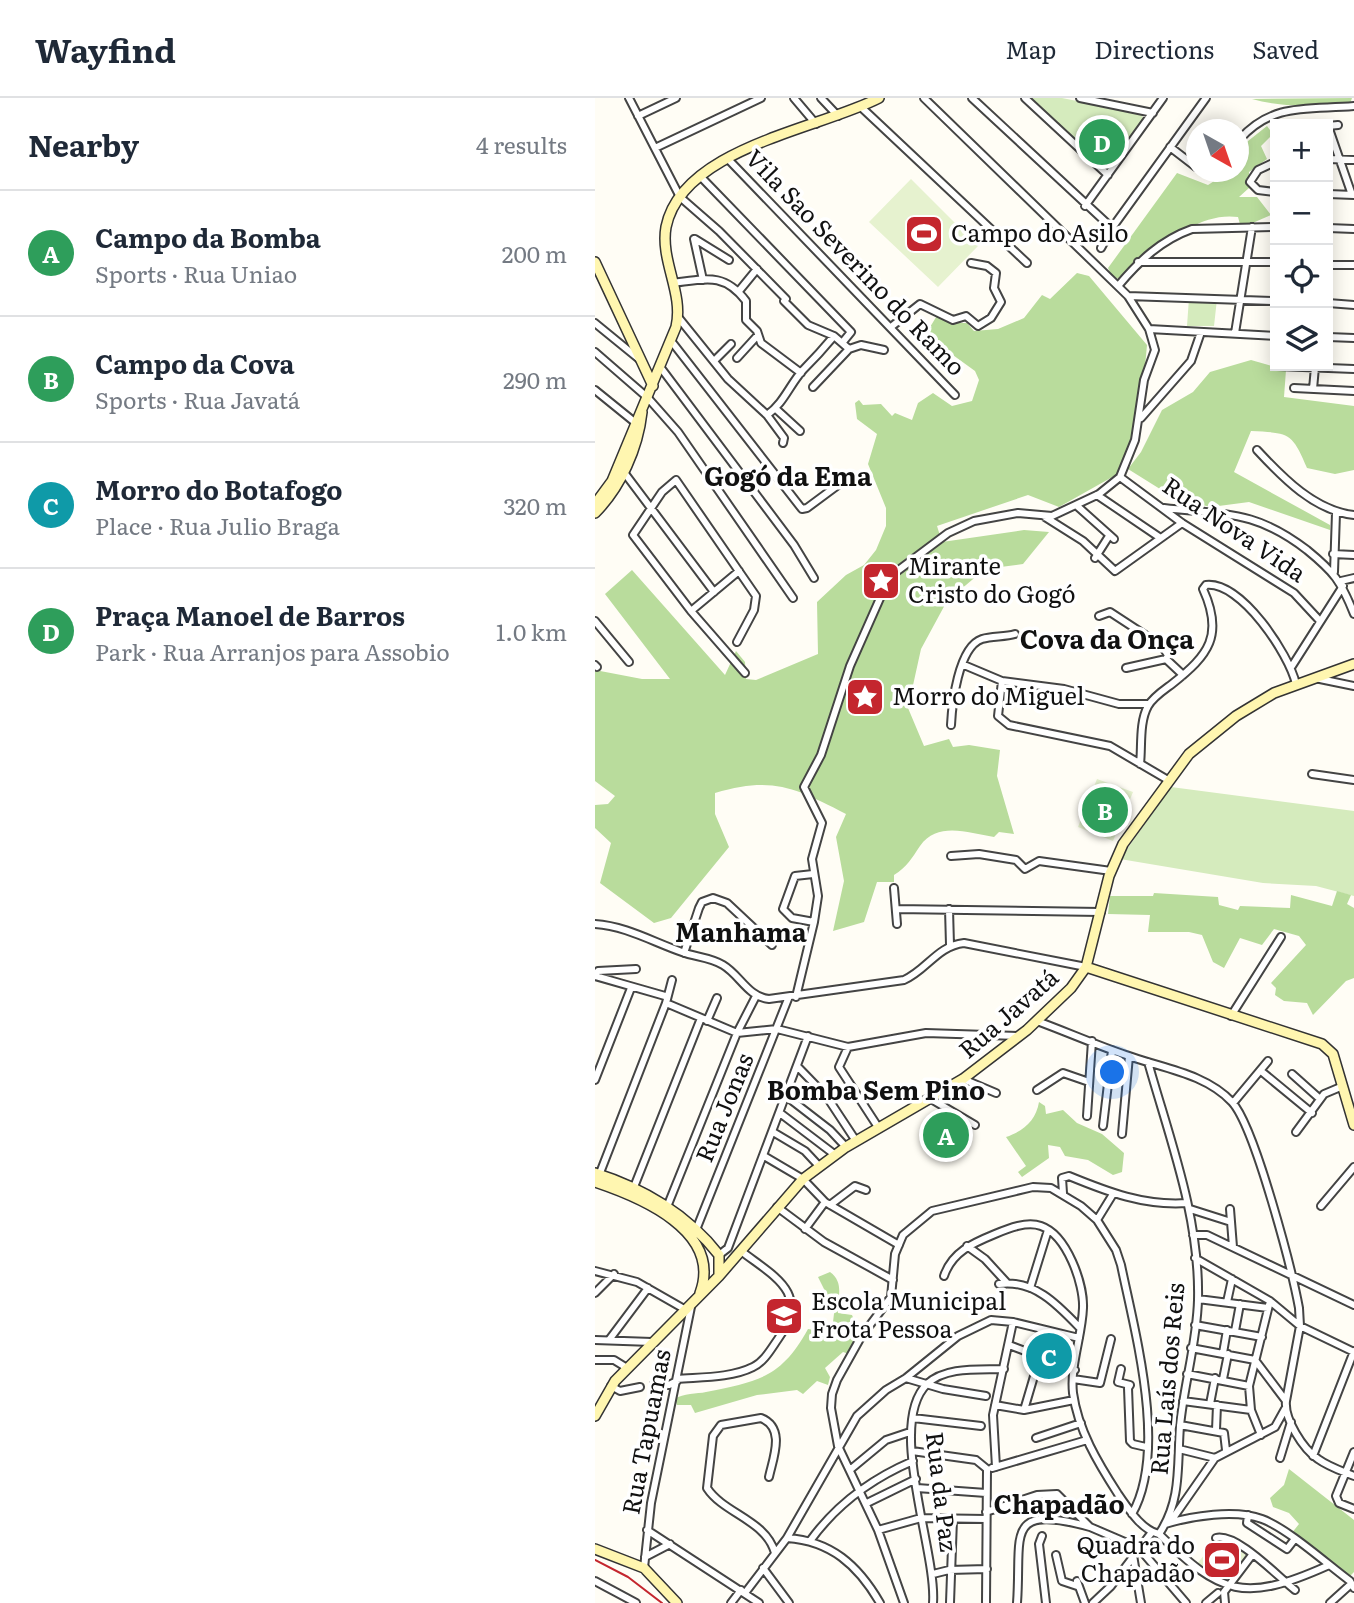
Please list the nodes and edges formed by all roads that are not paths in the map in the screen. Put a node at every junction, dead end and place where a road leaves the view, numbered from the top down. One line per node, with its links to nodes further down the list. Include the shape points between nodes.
1 (629, 98): 16 (street)
2 (676, 98): 16 (street)
3 (761, 98): 24 (street)
4 (793, 98): 18 (street)
5 (821, 98): 17 (street)
6 (879, 98): 13 (street)
7 (923, 98): 56 (street)
8 (972, 98): 37 (street)
9 (1025, 98): 32 (street)
10 (1080, 98): 15 (street)
11 (1163, 98): 15 (street)
12 (1206, 98): 23 (street)
13 (861, 107): 17 (street); 49 (street)
14 (1354, 107): 21 (street, via 1283,110)
15 (1153, 113): 32 (street)
16 (638, 116): 24 (street)
17 (838, 116): 18 (street)
18 (816, 124): 25 (street)
19 (1338, 125): 20 (street)
20 (1333, 126)
21 (1249, 130)
22 (1333, 139): 28 (street)
23 (1170, 147): 26 (street); 40 (street)
24 (655, 148): 36 (street)
25 (727, 159): 31 (street); 65 (street, Vila Sao Severino do Ramo)
26 (1186, 159)
27 (1333, 159): 28 (street)
28 (1341, 159): 29 (street); 35 (street)
29 (1354, 160)
30 (1270, 164): 33 (street, via 1258,170 1250,182 1258,190)
31 (700, 176): 36 (street); 75 (street, via 851,332)
32 (1108, 176): 37 (street)
33 (1270, 191)
34 (1333, 194): 35 (street)
35 (1353, 195)
36 (680, 197): 53 (street); 55 (street, via 666,232)
37 (1085, 206): 40 (street)
38 (1251, 227): 39 (street); 46 (street, via 1192,229); 50 (street)
39 (1270, 227)
40 (1112, 228): 43 (street)
41 (1333, 228): 42 (street)
42 (1354, 229)
43 (1101, 248)
44 (729, 260): 54 (street, via 694,239)
45 (595, 262): 82 (street)
46 (1138, 262): 50 (street); 56 (street)
47 (1270, 262): 50 (street)
48 (971, 263): 65 (street, via 996,273 994,288 1001,302 984,325 978,326 966,316 953,320 920,303)
49 (1027, 263)
50 (1245, 263): 59 (street)
51 (1333, 265): 52 (street)
52 (1354, 265)
53 (757, 269): 57 (street); 70 (street, via 808,325)
54 (703, 280): 55 (street); 57 (street, via 722,280)
55 (673, 283): 63 (street)
56 (1118, 286): 58 (street)
57 (739, 291): 69 (street, via 748,304 746,320)
58 (1128, 296): 59 (street); 66 (street)
59 (1239, 300): 60 (street); 68 (street)
60 (1270, 301)
61 (1333, 303): 62 (street)
62 (1354, 305)
63 (678, 317): 74 (street); 81 (street)
64 (595, 323): 82 (street)
65 (891, 327): 94 (street, Vila Sao Severino do Ramo)
66 (1149, 329): 67 (street); 98 (street, via 1155,349 1144,380)
67 (1201, 332): 68 (street); 98 (street, via 1191,361)
68 (1235, 333): 71 (street)
69 (758, 335): 80 (street); 87 (street, via 774,355)
70 (834, 336): 75 (street); 87 (street)
71 (1270, 336)
72 (1333, 337): 73 (street)
73 (1354, 338)
74 (671, 342): 83 (street); 105 (street, via 801,509)
75 (842, 343): 77 (street)
76 (731, 344): 81 (street)
77 (849, 349): 78 (street, via 861,345); 89 (street)
78 (884, 350)
79 (595, 352): 95 (street)
80 (737, 358)
81 (714, 361): 97 (street)
82 (644, 362): 88 (street)
83 (661, 368): 88 (street); 121 (street)
84 (1333, 368): 85 (street)
85 (1354, 369)
86 (1315, 371): 91 (street)
87 (801, 373): 96 (street)
88 (653, 386): 95 (street)
89 (813, 387)
90 (1294, 388): 91 (street)
91 (1313, 389): 93 (street)
92 (595, 390): 99 (street)
93 (1354, 391)
94 (955, 395)
95 (648, 398): 99 (street); 125 (street, via 678,432)
96 (776, 409): 97 (street); 100 (street)
97 (768, 415): 101 (street)
98 (1141, 418): 104 (street)
99 (637, 424): 103 (street)
100 (800, 430)
101 (783, 443)
102 (1257, 450): 111 (street, via 1281,476)
103 (621, 468): 108 (street, via 616,488); 110 (street)
104 (1120, 477): 106 (street); 109 (street, Rua Nova Vida)
105 (838, 485)
106 (1097, 495): 107 (street); 115 (street)
107 (1076, 505): 113 (street); 118 (street, via 1112,538)
108 (596, 508)
109 (1162, 508): 114 (street, Rua Nova Vida); 120 (street, via 1260,520)
110 (651, 509): 119 (street, via 676,480); 124 (street); 126 (street, via 633,535)
111 (1336, 513): 112 (street); 116 (street)
112 (1354, 514)
113 (1045, 517): 118 (street); 153 (street, via 1018,513 974,521 948,533 896,572 885,587 804,788 820,813 822,829)
114 (1182, 523): 115 (street); 130 (street, Rua Nova Vida, via 1294,593)
115 (1159, 537): 118 (street, via 1115,571)
116 (1333, 554): 117 (street); 120 (street)
117 (1354, 555)
118 (1096, 556)
119 (739, 571): 124 (street); 132 (street, via 756,596)
120 (1334, 572): 123 (street)
121 (814, 578)
122 (1354, 578): 123 (street)
123 (1342, 584): 127 (street); 130 (street)
124 (714, 592): 126 (street)
125 (793, 598)
126 (691, 611): 139 (street)
127 (1354, 614)
128 (1099, 616): 133 (street, via 1110,612 1162,646)
129 (595, 621): 134 (street)
130 (1320, 621): 137 (street)
131 (1015, 634): 135 (street, via 978,641)
132 (737, 642)
133 (1166, 659): 138 (street); 140 (street)
134 (629, 663)
135 (964, 664): 142 (street); 146 (street, via 955,683)
136 (1354, 664): 141 (street, Rua Javatá)
137 (1292, 666): 140 (street, via 1256,615 1210,584 1203,589 1213,614 1213,636); 143 (street)
138 (1126, 668)
139 (745, 673)
140 (1183, 675): 145 (street)
141 (1311, 678): 143 (street, Rua Javatá); 144 (street)
142 (1002, 681): 145 (street, via 1064,689 1119,704); 147 (street, via 998,716 1009,725 1094,740)
143 (1296, 684): 149 (street, Rua Javatá, via 1264,699 1203,740)
144 (1354, 686)
145 (1149, 704): 147 (street)
146 (951, 725)
147 (1140, 764): 149 (street)
148 (1312, 774): 150 (street)
149 (1168, 780): 152 (street, Rua Javatá, via 1123,844)
150 (1354, 780)
151 (951, 856): 152 (street, via 979,854 1016,860 1025,869 1039,861)
152 (1111, 871): 157 (street, Rua Javatá)
153 (813, 874): 158 (street, via 818,896); 158 (street, via 795,876 783,909 792,918)
154 (894, 888): 155 (street)
155 (896, 909): 156 (street); 160 (street)
156 (949, 909): 157 (street); 163 (street)
157 (1101, 912): 165 (street, Rua Javatá)
158 (814, 922): 171 (street)
159 (595, 924): 164 (street, via 621,928)
160 (897, 924)
161 (1281, 937): 175 (street)
162 (772, 945): 164 (street, via 727,903 713,898 702,902)
163 (950, 945): 165 (street, via 981,945); 171 (street, via 904,980)
164 (684, 953): 170 (street, via 725,966)
165 (1086, 967): 175 (street); 177 (street, Rua Javatá)
166 (636, 969): 167 (street, via 598,971)
167 (595, 976): 169 (street)
168 (672, 981): 174 (street)
169 (631, 988): 174 (street); 192 (street)
170 (756, 996): 173 (street); 179 (street)
171 (796, 997): 173 (street)
172 (717, 998): 176 (street)
173 (788, 999): 178 (street, Rua Jonas)
174 (666, 1000): 176 (street); 217 (street)
175 (1231, 1016): 195 (street, via 1322,1044 1333,1054)
176 (704, 1019): 179 (street); 219 (street)
177 (1037, 1021): 181 (street, Rua Javatá); 182 (street)
178 (777, 1029): 179 (street); 180 (street); 232 (street, Rua Jonas)
179 (737, 1033): 227 (street)
180 (808, 1036): 183 (street); 188 (street)
181 (1019, 1036): 183 (street, via 926,1032); 191 (street, Rua Javatá)
182 (1092, 1041): 184 (street); 193 (street)
183 (848, 1047): 207 (street, via 839,1067)
184 (1112, 1050): 185 (street); 206 (street)
185 (1129, 1056): 187 (street); 210 (street)
186 (1268, 1061): 189 (street)
187 (1148, 1062): 200 (street, via 1201,1081); 225 (street, Rua Laís dos Reis)
188 (797, 1066): 197 (street); 211 (street, via 827,1097)
189 (1261, 1070): 200 (street); 201 (street)
190 (1292, 1074): 199 (street)
191 (963, 1079): 196 (street); 198 (street, Rua Javatá)
192 (595, 1080)
193 (1089, 1082): 194 (street, via 1063,1073); 203 (street)
194 (1037, 1090)
195 (1348, 1091): 199 (street, via 1328,1091); 205 (street)
196 (996, 1093)
197 (786, 1096): 202 (street); 212 (street)
198 (931, 1098): 204 (street); 207 (street, Rua Javatá)
199 (1320, 1099): 201 (street)
200 (1233, 1102): 244 (street, via 1246,1123)
201 (1312, 1113): 209 (street)
202 (780, 1114): 208 (street); 213 (street)
203 (1087, 1116)
204 (975, 1125)
205 (1354, 1125)
206 (1103, 1126)
207 (878, 1127): 211 (street, Rua Javatá)
208 (773, 1132): 214 (street); 215 (street, via 805,1151)
209 (1296, 1132)
210 (1122, 1134)
211 (856, 1141): 212 (street, Rua Javatá)
212 (846, 1147): 213 (street, Rua Javatá)
213 (834, 1154): 215 (street, Rua Javatá)
214 (764, 1156): 218 (street); 240 (street, via 728,1248)
215 (819, 1166): 218 (street, Rua Javatá)
216 (1354, 1167): 226 (street)
217 (596, 1179): 219 (street); 235 (street, via 655,1208)
218 (803, 1179): 223 (street); 224 (street, Rua Javatá)
219 (634, 1187): 227 (street)
220 (866, 1190): 223 (street, via 855,1185)
221 (1063, 1194): 222 (street, via 1062,1178 1069,1176); 229 (street); 236 (street, via 1033,1187 932,1211 902,1235)
222 (1113, 1194): 225 (street); 229 (street)
223 (828, 1203): 231 (street); 236 (street)
224 (777, 1206): 231 (street); 239 (street, Rua Javatá)
225 (1189, 1206): 230 (street); 234 (street, Rua Laís dos Reis)
226 (1321, 1206)
227 (667, 1207): 232 (street)
228 (1230, 1209): 230 (street)
229 (1097, 1220): 312 (street, via 1116,1250 1123,1277 1146,1386)
230 (1231, 1222): 238 (street)
231 (805, 1229): 249 (street)
232 (696, 1230): 235 (street)
233 (1048, 1230): 237 (street, via 1020,1225); 251 (street); 262 (street, via 1061,1244 1079,1281 1084,1310)
234 (1193, 1235): 238 (street, via 1207,1235); 241 (street, Rua Laís dos Reis)
235 (700, 1241): 240 (street); 245 (street)
236 (898, 1245): 249 (street)
237 (967, 1246): 247 (street); 251 (street, via 985,1259 1003,1283)
238 (1233, 1247): 244 (street)
239 (738, 1254): 240 (street); 246 (street, Rua Javatá); 286 (street, via 787,1289 790,1320 764,1358 751,1368)
240 (719, 1256): 246 (street)
241 (1195, 1258): 248 (street); 253 (street, Rua Laís dos Reis)
242 (595, 1271): 243 (street)
243 (614, 1274): 250 (street); 252 (street)
244 (1291, 1275): 258 (street); 261 (street)
245 (704, 1276): 246 (street); 255 (street)
246 (719, 1276): 255 (street, Rua Javatá)
247 (944, 1276)
248 (1232, 1279): 254 (street); 257 (street)
249 (894, 1280): 311 (street, via 891,1297 861,1337 832,1394)
250 (648, 1288): 255 (street); 268 (street)
251 (1030, 1288): 262 (street, via 1045,1294)
252 (595, 1293)
253 (1198, 1299): 254 (street); 260 (street, Rua Laís dos Reis)
254 (1227, 1302): 256 (street)
255 (692, 1304): 269 (street, Rua Javatá); 286 (street, Rua Tapuamas)
256 (1240, 1304): 257 (street); 263 (street)
257 (1269, 1304): 261 (street); 264 (street)
258 (1354, 1305)
259 (1013, 1322): 265 (street); 270 (street); 282 (street, via 991,1320 971,1328)
260 (1195, 1325): 263 (street); 271 (street, Rua Laís dos Reis)
261 (1300, 1325): 272 (street); 297 (street)
262 (1080, 1328): 265 (street)
263 (1231, 1331): 264 (street); 273 (street)
264 (1262, 1336): 276 (street)
265 (1079, 1338): 280 (street)
266 (1111, 1339): 284 (street, via 1100,1383)
267 (595, 1340): 268 (street)
268 (609, 1340): 269 (street)
269 (652, 1342): 277 (street, Rua Javatá)
270 (1009, 1345): 274 (street); 278 (street)
271 (1191, 1348): 273 (street); 281 (street, Rua Laís dos Reis)
272 (1354, 1352): 317 (street)
273 (1225, 1354): 276 (street); 285 (street)
274 (1040, 1356): 280 (street); 298 (street)
275 (595, 1360): 277 (street, via 614,1360)
276 (1255, 1360): 289 (street); 297 (street)
277 (627, 1368): 290 (street, Rua Javatá)
278 (1004, 1369): 288 (street, via 957,1371); 295 (street)
279 (1121, 1369): 312 (street, via 1118,1382 1131,1385 1130,1441)
280 (1075, 1370): 284 (street)
281 (1187, 1374): 283 (street); 294 (street, Rua Laís dos Reis)
282 (907, 1378): 288 (street); 311 (street, via 869,1404)
283 (1215, 1378): 285 (street); 296 (street)
284 (1073, 1379): 293 (street)
285 (1223, 1379): 289 (street)
286 (677, 1380): 287 (street); 340 (street, Rua Tapuamas)
287 (658, 1384)
288 (926, 1385): 292 (street); 301 (street, Rua da Paz)
289 (1249, 1386): 299 (street)
290 (611, 1387): 291 (street, via 620,1391); 300 (street, Rua Javatá)
291 (640, 1387)
292 (986, 1396)
293 (1075, 1401): 298 (street); 303 (street)
294 (1183, 1401): 296 (street); 304 (street, Rua Laís dos Reis)
295 (995, 1405): 298 (street); 321 (street)
296 (1213, 1405): 299 (street); 306 (street)
297 (1285, 1405): 302 (street); 308 (street, via 1280,1422)
298 (1024, 1410)
299 (1251, 1410): 308 (street)
300 (595, 1416)
301 (913, 1418): 305 (street); 307 (street, Rua da Paz)
302 (1291, 1422): 317 (street); 319 (street)
303 (1081, 1423): 309 (street); 310 (street)
304 (1181, 1425): 306 (street); 313 (street, Rua Laís dos Reis)
305 (981, 1426)
306 (1216, 1430): 314 (street, via 1226,1434)
307 (911, 1432): 315 (street, Rua da Paz); 322 (street, via 886,1440)
308 (1261, 1435): 314 (street)
309 (1036, 1438)
310 (1087, 1440): 321 (street); 333 (street)
311 (838, 1446): 322 (street); 344 (street)
312 (1146, 1447): 333 (street, via 1144,1486)
313 (1179, 1449): 318 (street); 338 (street, Rua Laís dos Reis, via 1175,1500)
314 (1226, 1450): 318 (street)
315 (912, 1451): 320 (street, Rua da Paz); 323 (street, via 976,1460)
316 (1354, 1452): 324 (street)
317 (1313, 1456): 324 (street)
318 (1215, 1458): 338 (street)
319 (1279, 1458)
320 (913, 1461): 327 (street, Rua da Paz); 329 (street)
321 (996, 1467): 323 (street)
322 (851, 1469): 329 (street)
323 (987, 1469): 330 (street)
324 (1346, 1472): 325 (street); 332 (street, via 1337,1502)
325 (1354, 1476)
326 (769, 1478): 351 (street, via 776,1446 772,1424 761,1418 721,1425 713,1436 707,1488 765,1535)
327 (916, 1479): 328 (street, Rua da Paz); 331 (street)
328 (917, 1488): 330 (street); 336 (street, Rua da Paz)
329 (861, 1490): 331 (street); 347 (street, via 828,1518)
330 (986, 1493): 335 (street)
331 (867, 1503): 341 (street)
332 (1354, 1509)
333 (1132, 1514): 342 (street)
334 (1248, 1515): 338 (street); 346 (street, via 1268,1521); 346 (street, via 1247,1522 1287,1549)
335 (986, 1516): 337 (street); 339 (street, via 1049,1493 1065,1499); 359 (street)
336 (921, 1518): 337 (street); 341 (street); 361 (street, Rua da Paz)
337 (953, 1520): 360 (street)
338 (1167, 1523): 342 (street, Rua Laís dos Reis)
339 (1090, 1527): 349 (street); 377 (street, via 1045,1517 1025,1524)
340 (647, 1530): 348 (street); 355 (street, Rua Tapuamas)
341 (878, 1530): 373 (street)
342 (1155, 1533): 349 (street, Rua Laís dos Reis); 365 (street)
343 (1042, 1536): 378 (street)
344 (786, 1538): 347 (street); 351 (street)
345 (1216, 1538): 354 (street, via 1227,1537)
346 (1294, 1540): 356 (street)
347 (810, 1541): 372 (street, via 840,1554)
348 (670, 1544): 355 (street); 364 (street)
349 (1139, 1548): 353 (street, Rua Laís dos Reis); 382 (street)
350 (595, 1549): 357 (street)
351 (775, 1553): 358 (street)
352 (1056, 1555): 379 (street, via 1062,1581 1077,1584)
353 (1133, 1555): 380 (street, Rua Laís dos Reis); 381 (street)
354 (1252, 1555): 356 (street, via 1292,1592); 366 (street, via 1224,1592)
355 (645, 1558): 357 (street, Rua Tapuamas)
356 (1327, 1566): 363 (street)
357 (644, 1568): 368 (street)
358 (763, 1568): 364 (street); 371 (street)
359 (986, 1569): 360 (street); 376 (street)
360 (949, 1570): 361 (street); 375 (street)
361 (933, 1574): 374 (street, Rua da Paz)
362 (595, 1581): 367 (street)
363 (1353, 1586): 384 (street)
364 (743, 1592): 369 (street); 370 (street)
365 (1218, 1593): 366 (street); 383 (street)
366 (1227, 1600)
367 (636, 1603)
368 (677, 1603)
369 (731, 1603)
370 (759, 1603)
371 (789, 1603)
372 (880, 1603)
373 (904, 1603)
374 (933, 1603)
375 (950, 1603)
376 (986, 1603)
377 (1017, 1603)
378 (1046, 1603)
379 (1084, 1603)
380 (1093, 1603)
381 (1141, 1603)
382 (1186, 1603)
383 (1206, 1603)
384 (1330, 1603)

